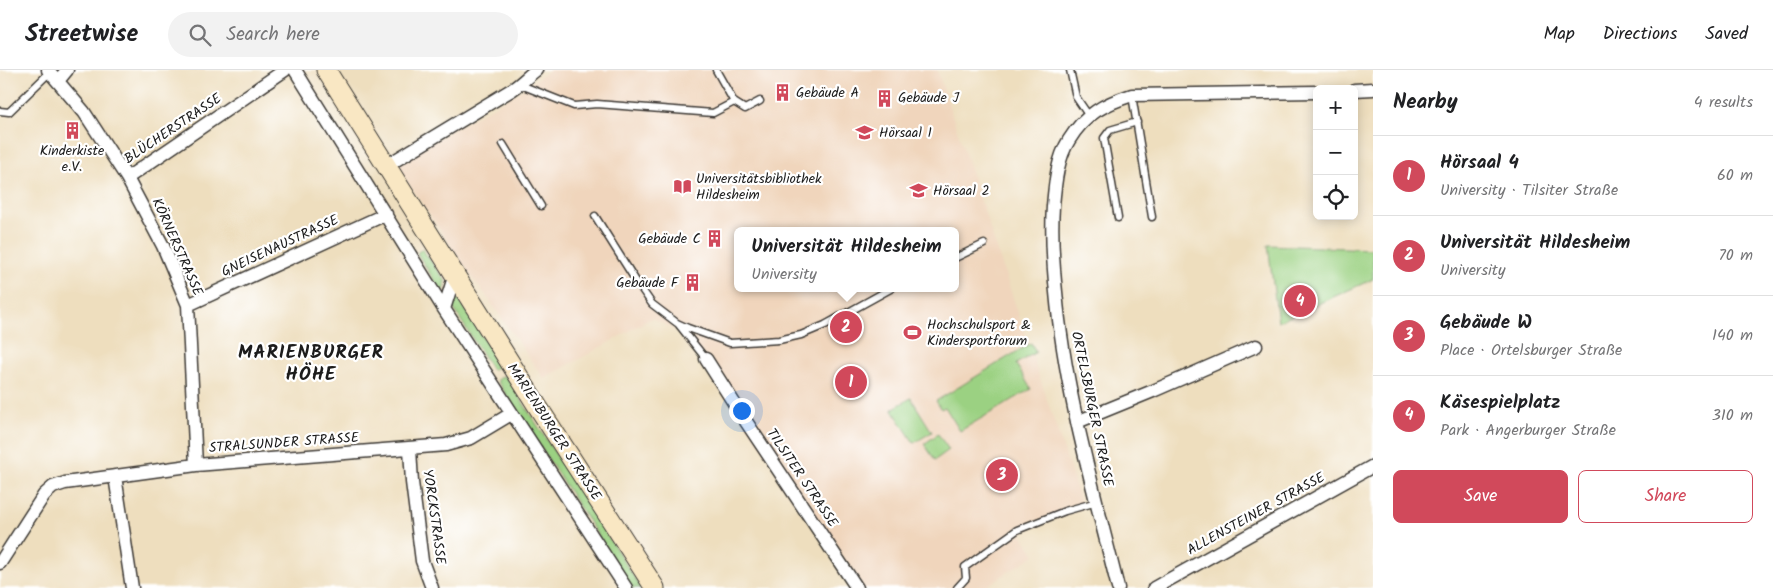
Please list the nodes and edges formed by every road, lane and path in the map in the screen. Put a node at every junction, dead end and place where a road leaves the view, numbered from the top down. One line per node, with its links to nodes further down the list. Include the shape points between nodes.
1 (67, 70): 8 (street)
2 (285, 70): 21 (street, BLÜCHERSTRASSE)
3 (295, 70): 23 (street, MARIENBURGER STRASSE)
4 (326, 70): 20 (main road, MARIENBURGER STRASSE)
5 (536, 70): 9 (street)
6 (716, 70): 15 (lane)
7 (1070, 70): 17 (lane, via 1076,97)
8 (52, 74): 16 (lane, via 8,112); 21 (street, KÖRNERSTRASSE, via 84,112)
9 (521, 84): 15 (lane, via 574,106 596,104 713,113); 20 (street)
10 (1373, 89): 11 (street)
11 (1358, 90)
12 (1313, 92): 13 (street, ORTELSBURGER STRASSE)
13 (1132, 95): 17 (street, ORTELSBURGER STRASSE, via 1110,102); 18 (lane)
14 (760, 101): 15 (lane, via 745,109)
15 (734, 102)
16 (0, 111)
17 (1089, 116): 37 (street, ORTELSBURGER STRASSE, via 1069,140 1061,158 1051,232 1059,329)
18 (1137, 122): 25 (lane); 26 (lane, via 1110,130 1104,138)
19 (503, 144): 22 (lane)
20 (386, 166): 29 (main road, MARIENBURGER STRASSE)
21 (127, 178): 31 (street, KÖRNERSTRASSE)
22 (541, 206)
23 (386, 214): 31 (street, GNEISENAUSTRASSE); 32 (street, MARIENBURGER STRASSE)
24 (595, 216): 33 (lane, via 652,304)
25 (1152, 217)
26 (1118, 218)
27 (984, 244): 28 (lane)
28 (959, 256)
29 (454, 274): 32 (street); 47 (main road, MARIENBURGER STRASSE)
30 (885, 292): 33 (lane, via 825,325 779,340 730,343)
31 (188, 305): 39 (street, KÖRNERSTRASSE)
32 (444, 309): 36 (street, MARIENBURGER STRASSE)
33 (677, 322): 35 (lane)
34 (1256, 346): 37 (street)
35 (706, 359): 48 (street, TILSITER STRASSE)
36 (511, 414): 38 (street, STRALSUNDER STRASSE, via 471,438 446,445); 46 (street, MARIENBURGER STRASSE)
37 (1077, 422): 42 (street, ORTELSBURGER STRASSE)
38 (410, 448): 39 (street, STRALSUNDER STRASSE); 45 (street, YORCKSTRASSE, via 422,561)
39 (196, 465): 41 (street, STRALSUNDER STRASSE)
40 (1373, 466): 51 (street, ALLENSTEINER STRASSE)
41 (115, 476): 43 (street, STRALSUNDER STRASSE, via 53,487 44,495); 44 (street)
42 (1096, 502): 49 (lane, via 1017,530 965,567 966,578); 50 (street, ORTELSBURGER STRASSE)
43 (0, 562)
44 (132, 588)
45 (432, 588)
46 (626, 588)
47 (654, 588)
48 (857, 588)
49 (957, 588)
50 (1118, 588)
51 (1154, 588)

